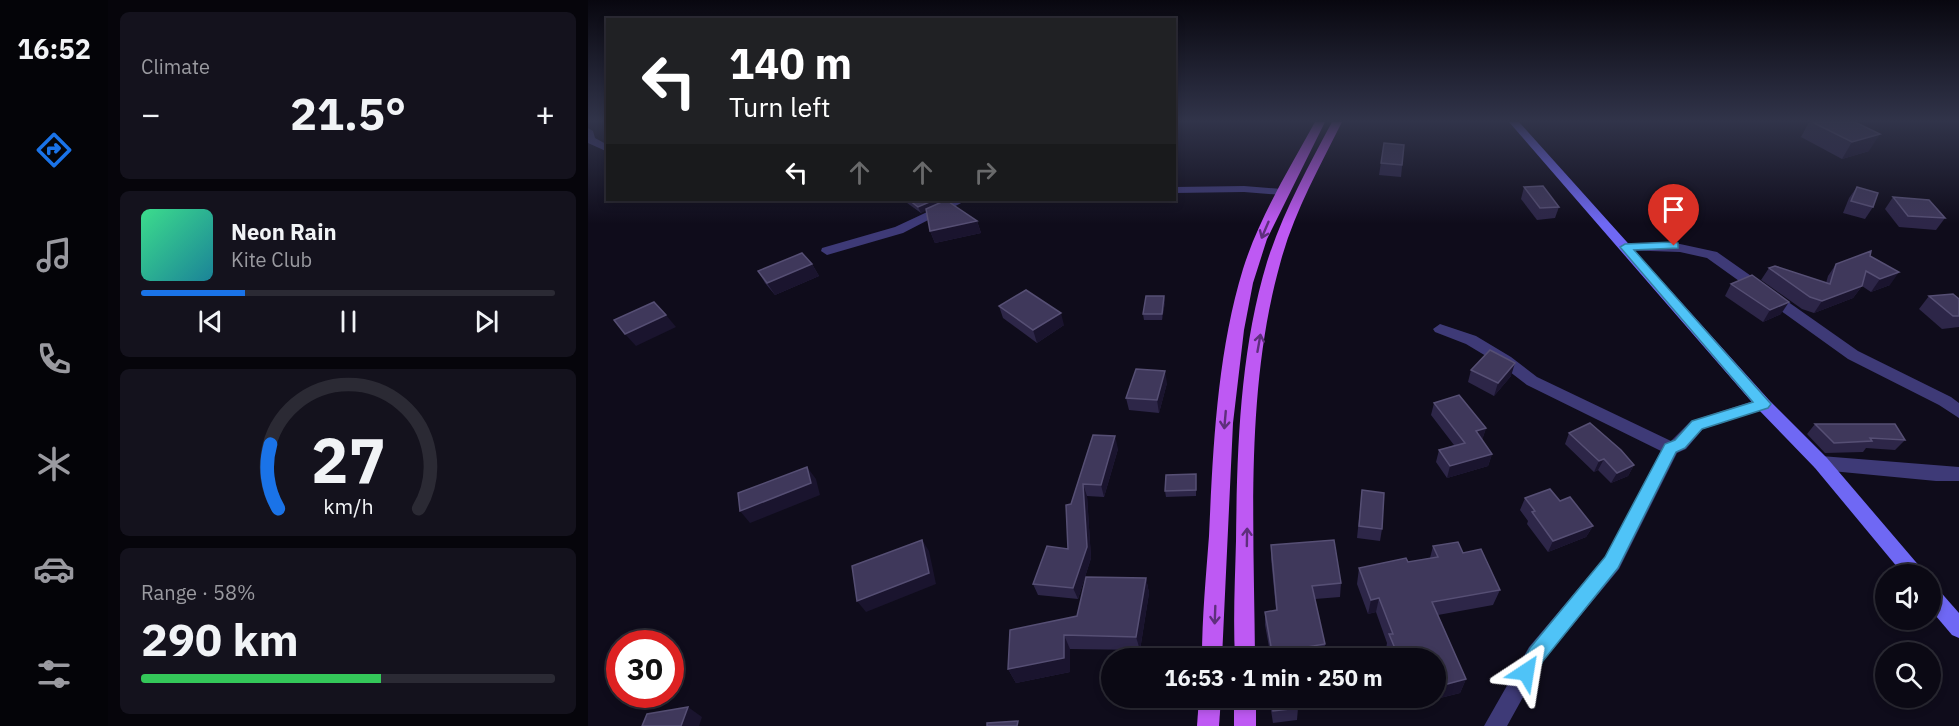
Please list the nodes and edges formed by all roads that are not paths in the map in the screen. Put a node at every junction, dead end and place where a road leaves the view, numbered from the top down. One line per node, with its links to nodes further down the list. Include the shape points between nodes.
1 (1301, 156): 5 (main road)
2 (1318, 156): 19 (main road, one-way to 2, via 1251,410 1256,356 1268,285)
3 (1544, 156): 7 (main road)
4 (1176, 190): 5 (street)
5 (1281, 192): 18 (main road, one-way to 18, via 1247,282 1232,355 1219,478)
6 (959, 201): 8 (street, via 899,230)
7 (1625, 247): 10 (main road); 11 (street, via 1674,246 1712,255 1853,355 1946,401)
8 (827, 251)
9 (1440, 329): 12 (street, via 1471,340 1532,381)
10 (1763, 404): 12 (street, via 1697,425); 13 (main road)
11 (1959, 412)
12 (1671, 448): 24 (street, via 1612,562 1536,654)
13 (1821, 463): 14 (street); 15 (main road)
14 (1959, 474)
15 (1906, 564)
16 (1941, 607): 17 (main road)
17 (1959, 628)
18 (1212, 648)
19 (1245, 648)
20 (1209, 708): 22 (main road)
21 (1245, 708): 23 (main road)
22 (1208, 726)
23 (1245, 726)
24 (1495, 726)

